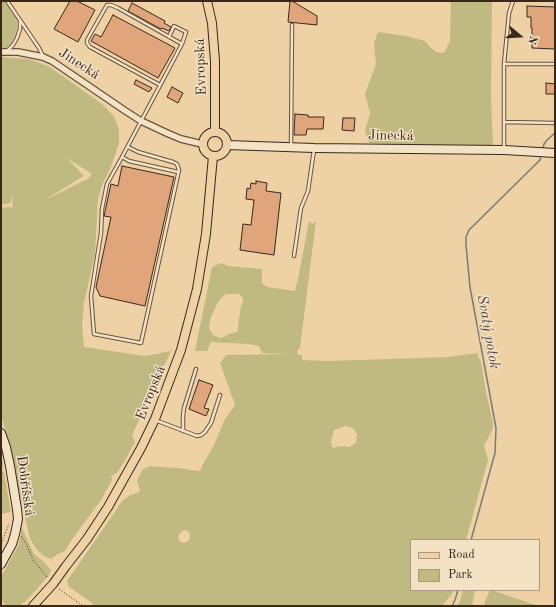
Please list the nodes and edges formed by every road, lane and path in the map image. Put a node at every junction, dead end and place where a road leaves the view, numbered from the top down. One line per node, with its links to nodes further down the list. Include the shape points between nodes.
1 (7, 1): 4 (lane)
2 (208, 1): 16 (main road, Evropská, via 216,61)
3 (513, 1): 10 (lane, via 509,12)
4 (20, 20): 8 (lane, via 17,38); 9 (lane)
5 (292, 25): 20 (lane)
6 (169, 37): 7 (lane); 7 (lane, via 174,26 186,32); 12 (lane, via 108,4 86,43)
7 (182, 44): 12 (lane)
8 (4, 52): 9 (street, Jinecká)
9 (44, 57): 13 (street, Jinecká)
10 (504, 64): 11 (lane); 14 (lane)
11 (555, 64)
12 (160, 85): 13 (lane)
13 (142, 121): 17 (street, Jinecká, via 181,139); 19 (lane)
14 (504, 122): 15 (lane); 22 (lane)
15 (555, 123)
16 (215, 132): 17 (main road, via 205,136); 18 (main road, via 223,135)
17 (202, 144): 24 (main road, via 205,152)
18 (227, 145): 20 (main road, Jinecká); 24 (main road, via 221,155)
19 (128, 147): 25 (lane); 26 (lane, via 173,162 178,166)
20 (291, 147): 21 (main road, Jinecká)
21 (314, 148): 22 (main road, Jinecká); 27 (lane)
22 (504, 150): 23 (main road, Jinecká)
23 (555, 153)
24 (213, 156): 30 (main road, Evropská, via 206,234 197,289 181,350)
25 (122, 157): 26 (lane, via 129,161); 26 (lane, via 107,184 102,208 101,233 91,296 94,334 141,343)
26 (178, 172)
27 (294, 256)
28 (196, 369): 31 (lane, via 184,408)
29 (220, 395): 31 (lane, via 205,432 197,436)
30 (155, 420): 31 (lane); 37 (main road, Evropská, via 108,507)
31 (183, 431)
32 (1, 433): 34 (main road, Dobříšská, via 18,510)
33 (10, 523): 35 (path)
34 (17, 529): 36 (main road, Dobříšská); 37 (path, via 33,560)
35 (1, 544)
36 (1, 564)
37 (53, 584): 38 (main road, Evropská); 39 (path)
38 (32, 606)
39 (83, 606)

